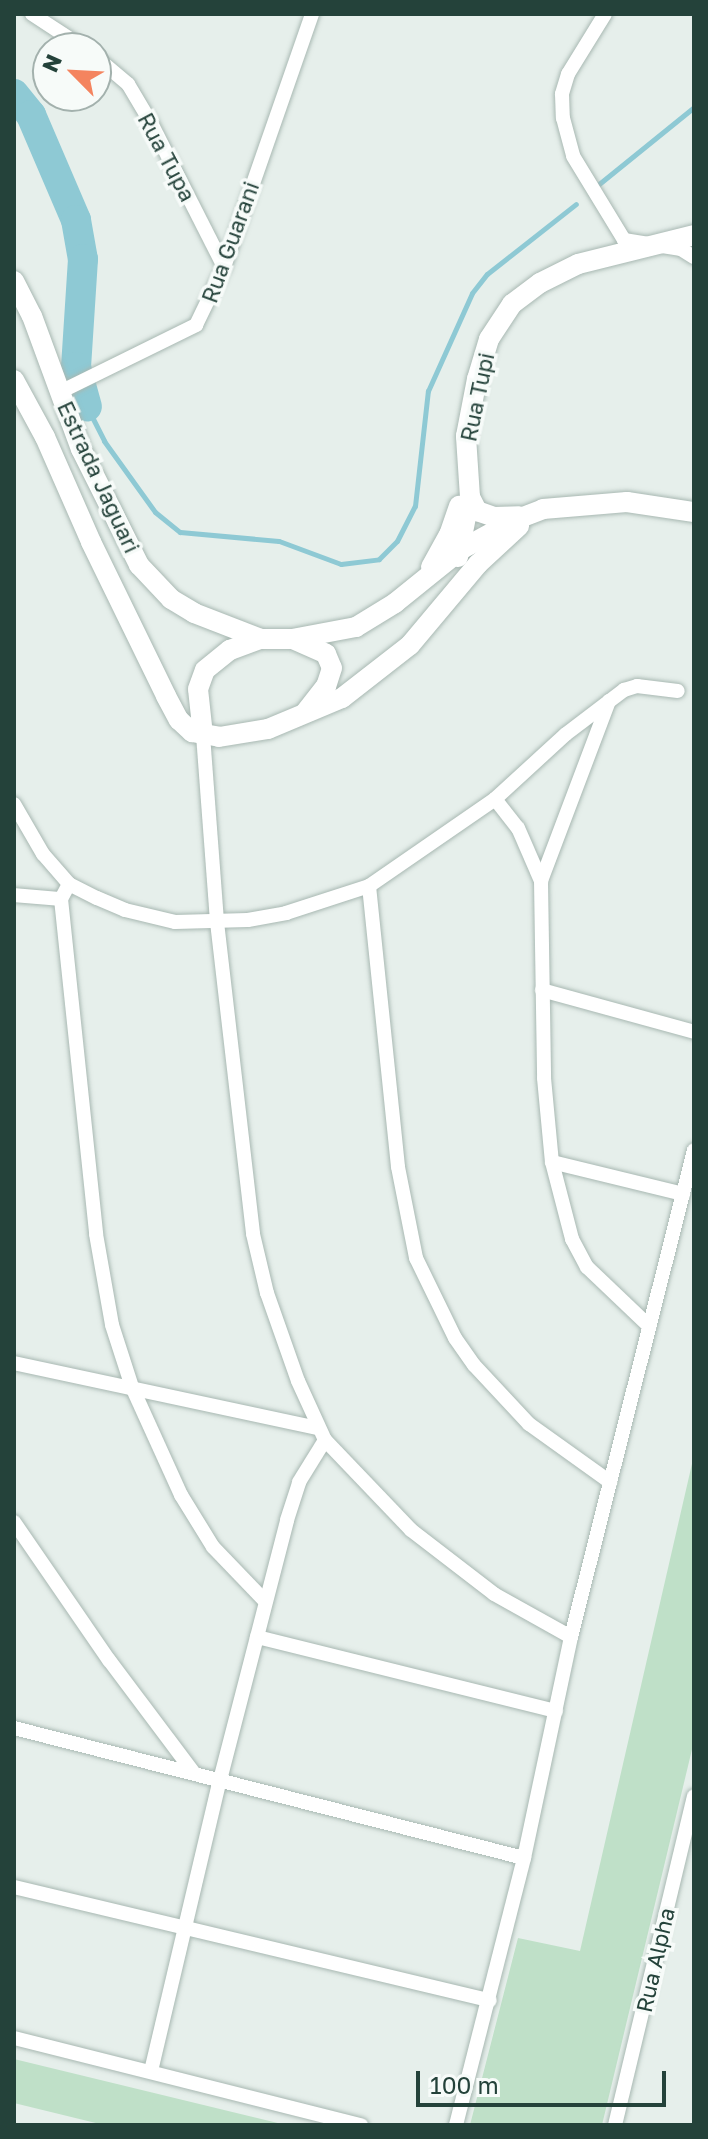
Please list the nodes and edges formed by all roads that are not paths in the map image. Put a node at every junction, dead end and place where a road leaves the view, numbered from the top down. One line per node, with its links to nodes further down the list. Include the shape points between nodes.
1 (32, 14): 4 (street)
2 (312, 14): 9 (street, Rua Guarani)
3 (605, 14): 7 (street, via 568,74 563,118 573,156 612,226 624,240)
4 (60, 32)
5 (112, 70): 9 (street, Rua Tupa, via 128,84 150,121)
6 (694, 235): 7 (main road, Rua Tupi)
7 (649, 246): 8 (street, via 681,249); 13 (main road, Rua Tupi, via 578,264 512,304 489,339 477,379)
8 (694, 257)
9 (224, 267): 12 (street, Rua Guarani, via 196,325)
10 (14, 281): 12 (main road, Estrada Jaguari)
11 (14, 380): 16 (main road)
12 (66, 389): 14 (main road, Estrada Jaguari)
13 (465, 466): 15 (main road, Rua Tupi); 20 (main road, via 461,502 449,535)
14 (99, 489): 16 (main road); 21 (main road, Estrada Jaguari, via 139,565 162,590 207,620)
15 (470, 497): 18 (main road, via 477,511 494,517); 19 (main road, Rua Tupi)
16 (73, 501): 27 (main road, via 179,720)
17 (694, 512): 18 (main road, via 627,502 561,505)
18 (528, 514): 19 (main road, Estrada Jaguari); 23 (main road)
19 (462, 549): 20 (main road, Estrada Jaguari); 23 (main road)
20 (425, 575): 22 (main road, Estrada Jaguari, via 395,603 356,627)
21 (261, 639): 22 (main road, Estrada Jaguari); 27 (main road, via 230,650 205,670 198,689)
22 (292, 639): 26 (main road, via 326,654 332,668 326,686)
23 (410, 645): 26 (main road, via 351,692)
24 (678, 691): 25 (street, via 631,686)
25 (609, 701): 28 (street); 30 (street)
26 (301, 717): 27 (main road, via 236,736)
27 (203, 735): 35 (street)
28 (495, 799): 30 (street, via 518,828); 32 (street)
29 (14, 804): 31 (street, via 28,835)
30 (541, 881): 36 (street)
31 (69, 884): 34 (street); 35 (street, via 151,918)
32 (369, 886): 35 (street, via 286,913); 45 (street, via 398,1167 416,1258 474,1365 529,1424)
33 (14, 895): 34 (street)
34 (61, 899): 43 (street, via 96,1234 112,1325)
35 (217, 922): 44 (street, via 253,1234 281,1336)
36 (542, 990): 37 (street); 39 (street)
37 (694, 1032)
38 (694, 1150): 40 (street)
39 (552, 1162): 40 (street); 41 (street, via 572,1239 587,1267)
40 (683, 1194): 41 (street)
41 (649, 1326): 45 (street)
42 (14, 1363): 43 (street)
43 (132, 1387): 44 (street); 47 (street, via 181,1495 213,1547)
44 (322, 1434): 47 (street, via 299,1482); 49 (street, via 421,1538 494,1594)
45 (610, 1482): 49 (street)
46 (14, 1522): 52 (street)
47 (265, 1601): 48 (street)
48 (257, 1637): 50 (street); 53 (street)
49 (571, 1637): 50 (street)
50 (556, 1711): 55 (street)
51 (14, 1728): 52 (street)
52 (193, 1772): 53 (street)
53 (220, 1780): 55 (street); 57 (street)
54 (694, 1796): 63 (street, Rua Alpha)
55 (524, 1858): 58 (street)
56 (14, 1887): 57 (street)
57 (186, 1930): 58 (street); 60 (street)
58 (490, 2000): 62 (street)
59 (14, 2038): 60 (street)
60 (151, 2071): 61 (street)
61 (361, 2125)
62 (456, 2125)
63 (615, 2125)

